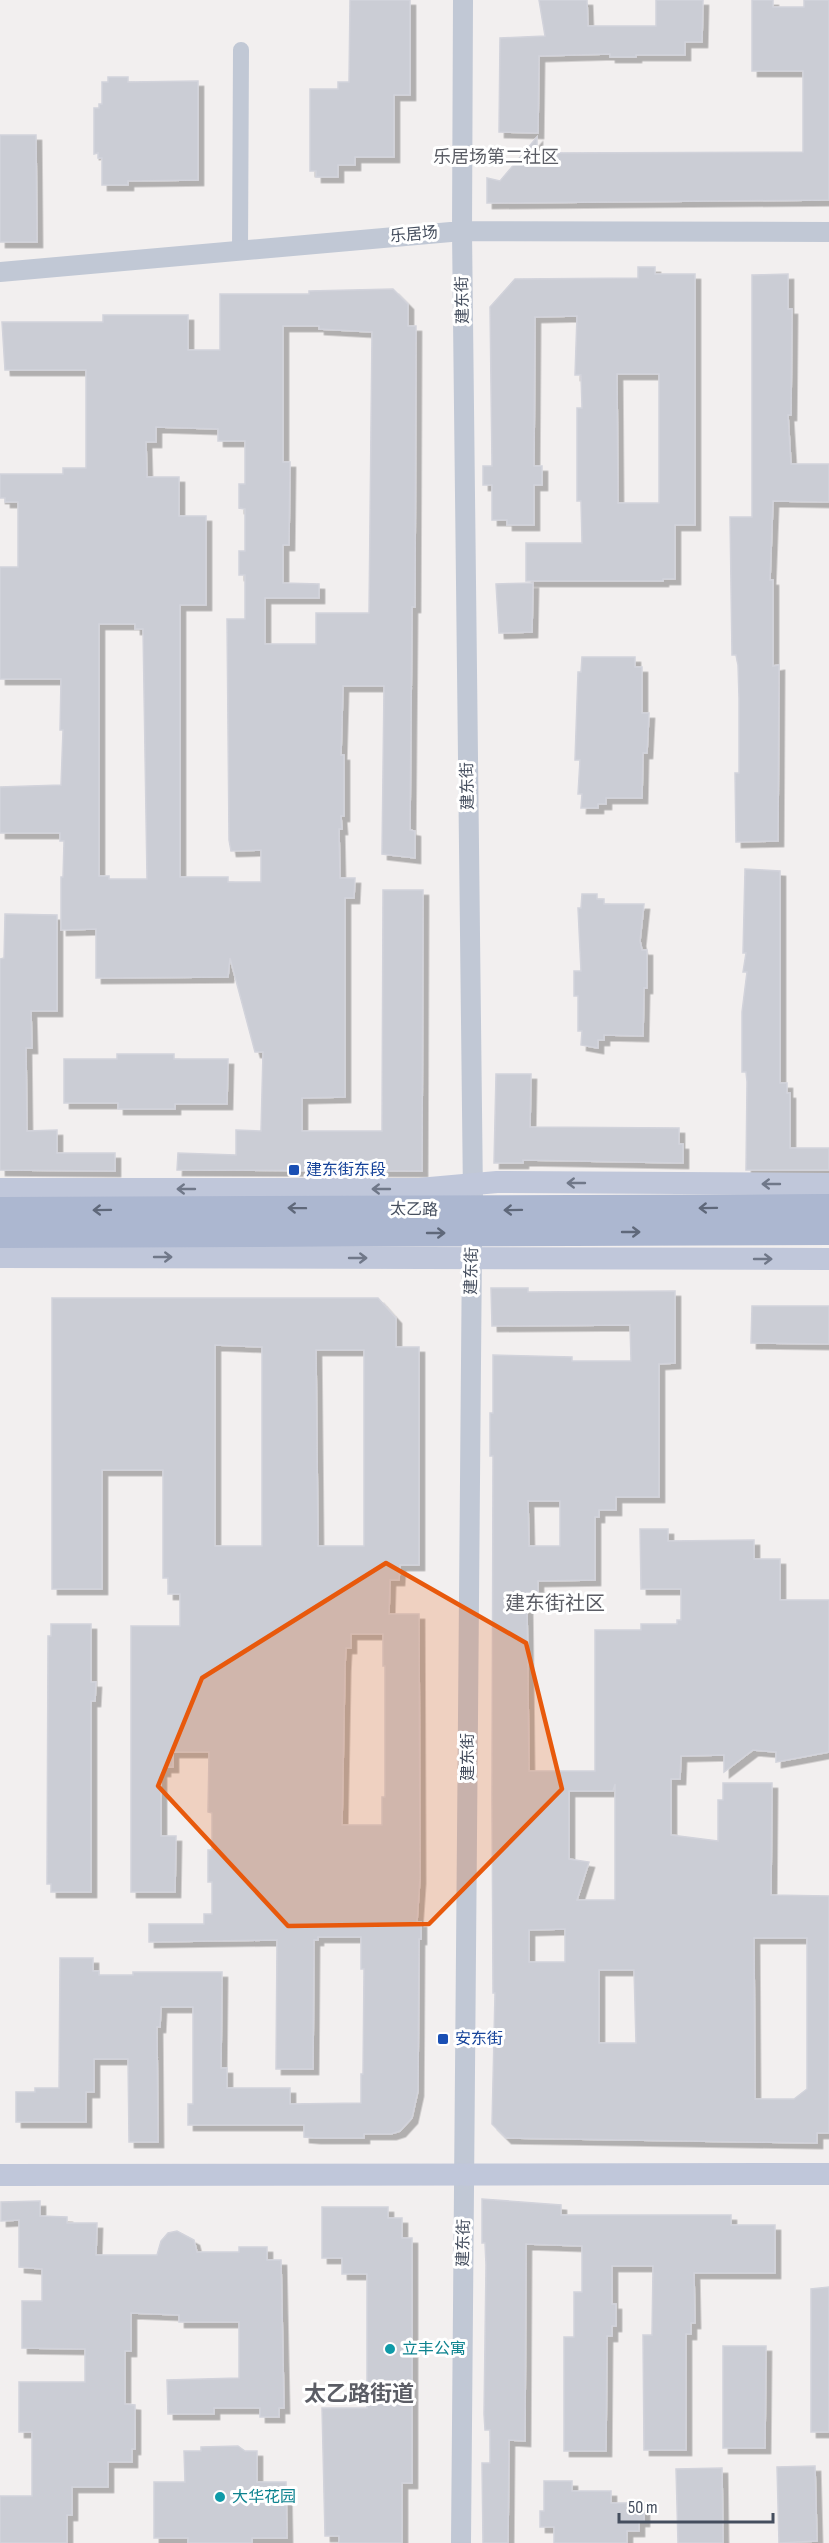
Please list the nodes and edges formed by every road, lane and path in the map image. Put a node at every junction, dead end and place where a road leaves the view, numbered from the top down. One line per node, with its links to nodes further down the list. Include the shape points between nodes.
1 (463, 0): 3 (street, 建东街)
2 (241, 50): 5 (street)
3 (462, 231): 4 (street, 乐居场); 5 (street, 乐居场); 7 (street, 建东街)
4 (829, 232)
5 (240, 250): 6 (street, 乐居场)
6 (0, 272)
7 (472, 1184): 8 (main road, one-way to 7); 9 (main road, one-way to 9, via 419,1189); 12 (street, 建东街)
8 (829, 1184)
9 (0, 1189)
10 (829, 1207): 12 (main road, 太乙路, one-way to 12)
11 (0, 1210): 12 (main road, 太乙路, one-way to 11, via 228,1208)
12 (473, 1221): 13 (main road, 太乙路, one-way to 13); 14 (main road, 太乙路, one-way to 12); 16 (street, 建东街)
13 (829, 1232)
14 (0, 1235)
15 (0, 1257): 16 (main road, one-way to 16)
16 (472, 1258): 17 (main road, one-way to 17); 18 (street, 建东街)
17 (829, 1259)
18 (464, 2173): 19 (main road); 20 (main road); 21 (street, 建东街)
19 (829, 2174)
20 (0, 2175)
21 (461, 2543)

